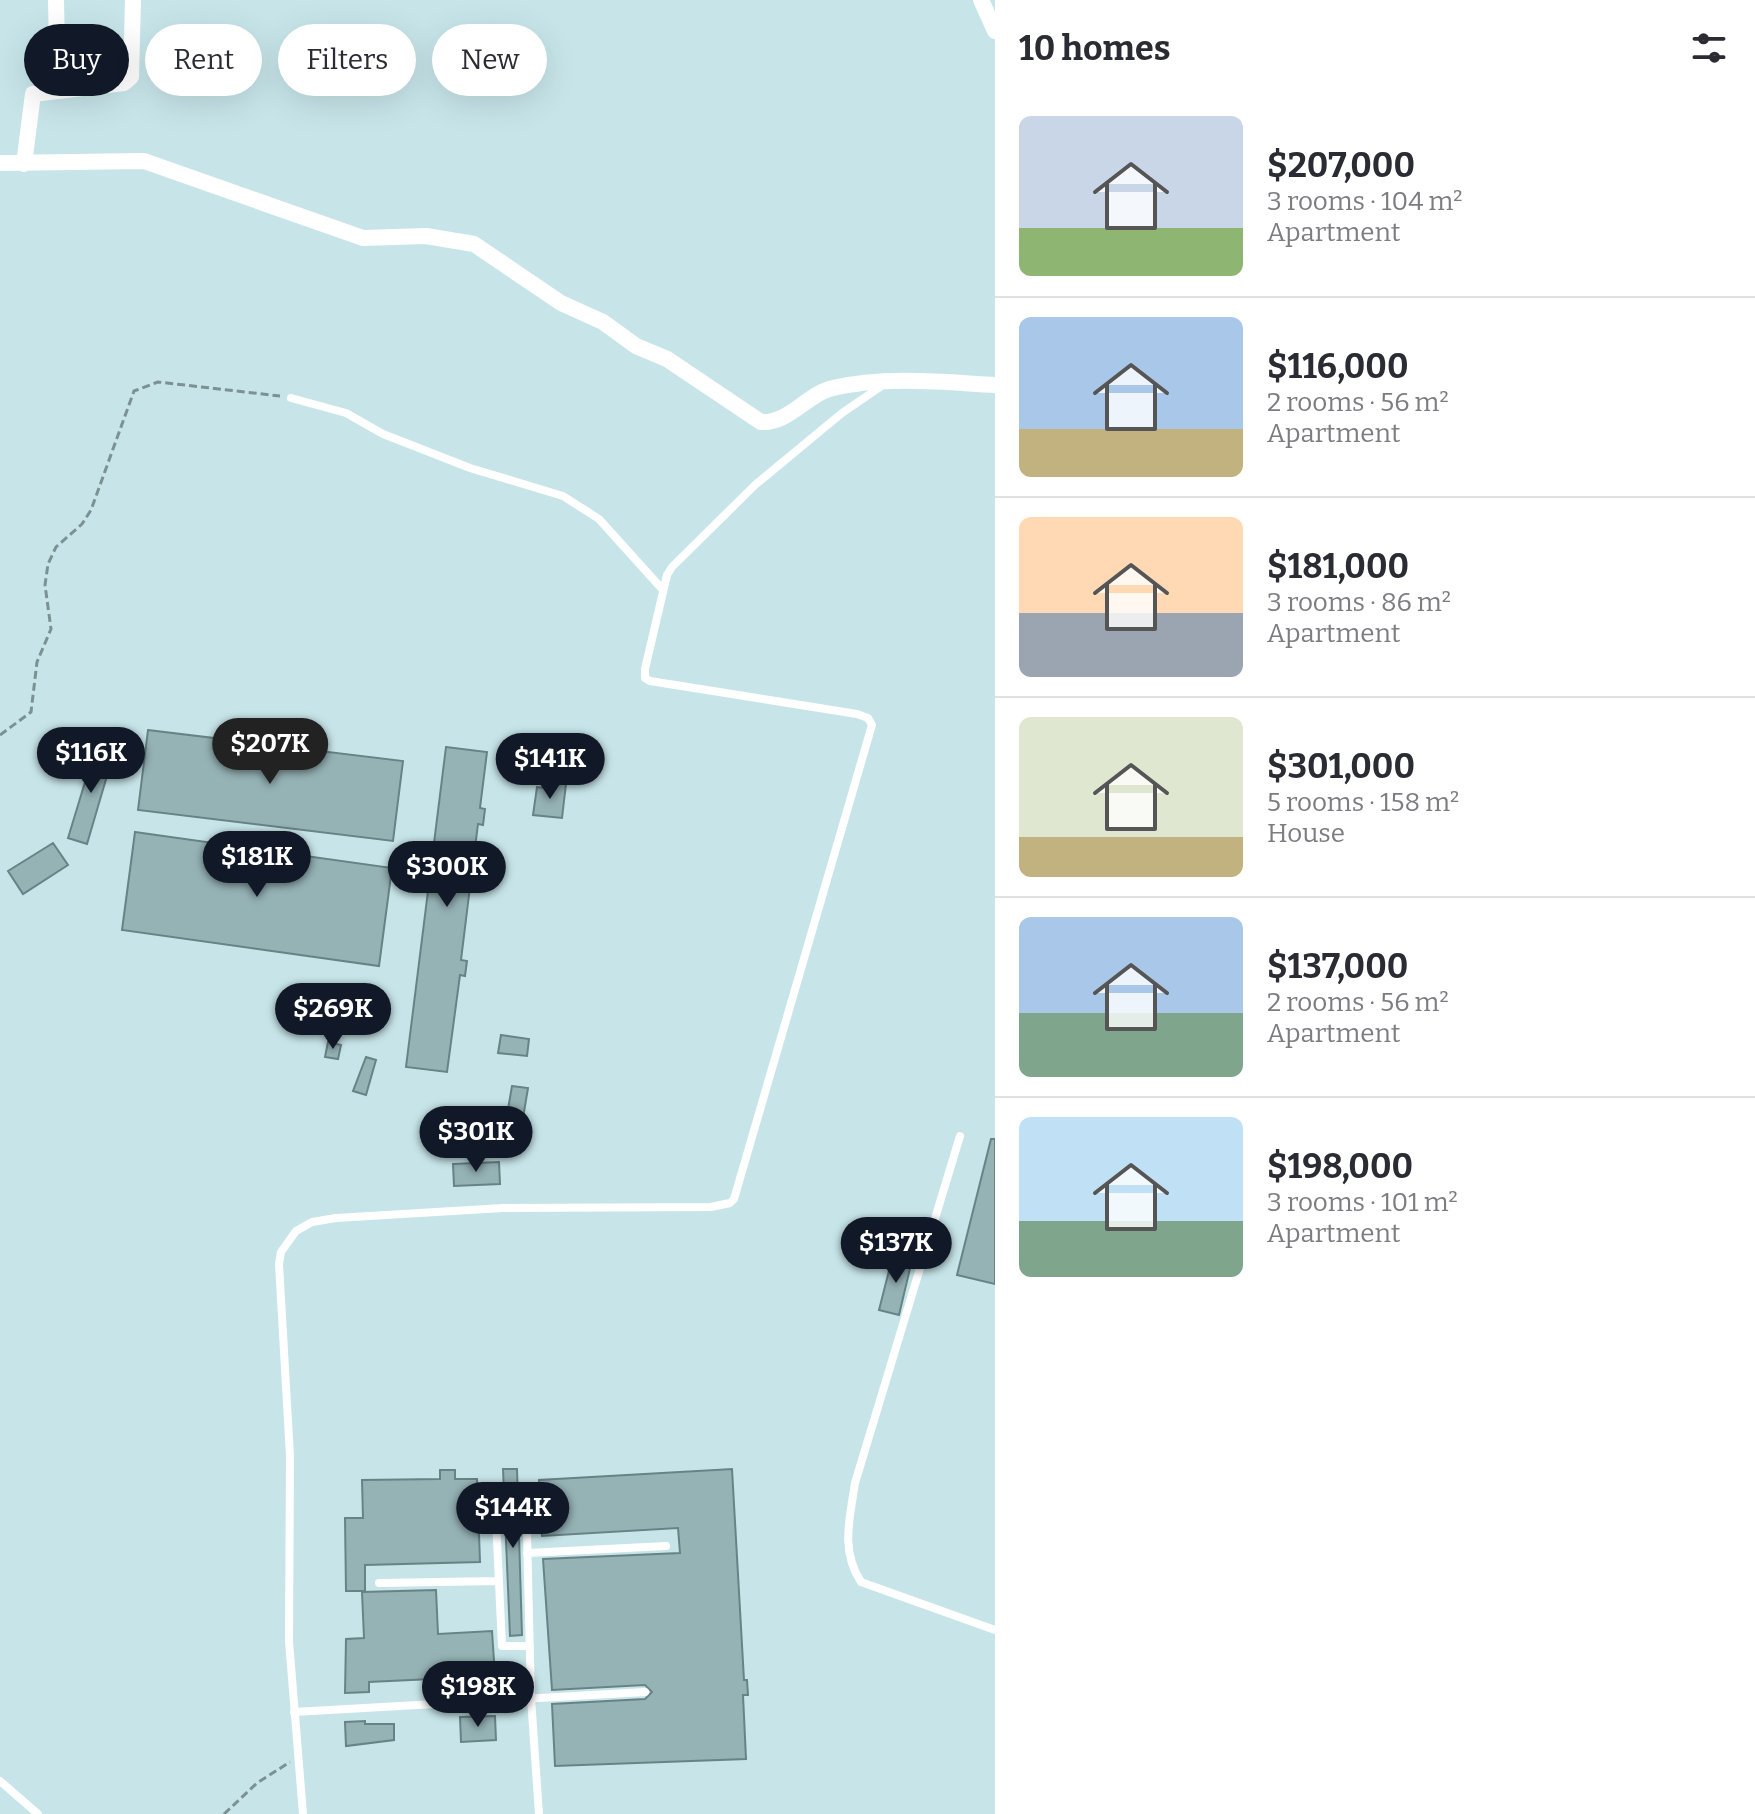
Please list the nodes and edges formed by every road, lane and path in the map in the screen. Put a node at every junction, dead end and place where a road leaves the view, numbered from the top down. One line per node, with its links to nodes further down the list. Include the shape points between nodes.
1 (56, 0): 4 (street)
2 (133, 0): 6 (street)
3 (981, 0): 5 (street)
4 (57, 24)
5 (995, 31)
6 (129, 79)
7 (33, 96): 9 (street)
8 (0, 163): 9 (street)
9 (24, 164): 10 (street, via 144,161 363,238 426,236 474,244 561,303 667,359 761,422 780,418 831,388)
10 (887, 383): 11 (street); 13 (lane, via 842,413 734,504 672,567)
11 (995, 385)
12 (291, 398): 13 (lane, via 346,413 392,438 470,468 563,496 599,519); 14 (path, via 158,382 134,391 91,510 51,555 45,585 51,629 37,662 31,712)
13 (663, 590): 26 (lane, via 645,669 648,680 857,714 872,725 734,1199 711,1207 503,1208 336,1218 312,1222 289,1238 279,1264 288,1403)
14 (0, 735)
15 (960, 1136): 22 (lane, via 855,1483 846,1542 861,1582)
16 (526, 1493): 19 (lane)
17 (495, 1498): 20 (lane)
18 (666, 1546): 19 (lane)
19 (527, 1553): 23 (lane)
20 (498, 1581): 21 (lane); 23 (lane, via 502,1646)
21 (379, 1583)
22 (995, 1630)
23 (530, 1646): 25 (lane)
24 (645, 1692): 25 (lane)
25 (531, 1698): 26 (lane); 32 (lane)
26 (294, 1712): 27 (lane)
27 (298, 1758): 30 (path, via 257,1783); 31 (lane)
28 (0, 1781): 29 (lane)
29 (38, 1814)
30 (224, 1814)
31 (303, 1814)
32 (539, 1814)

